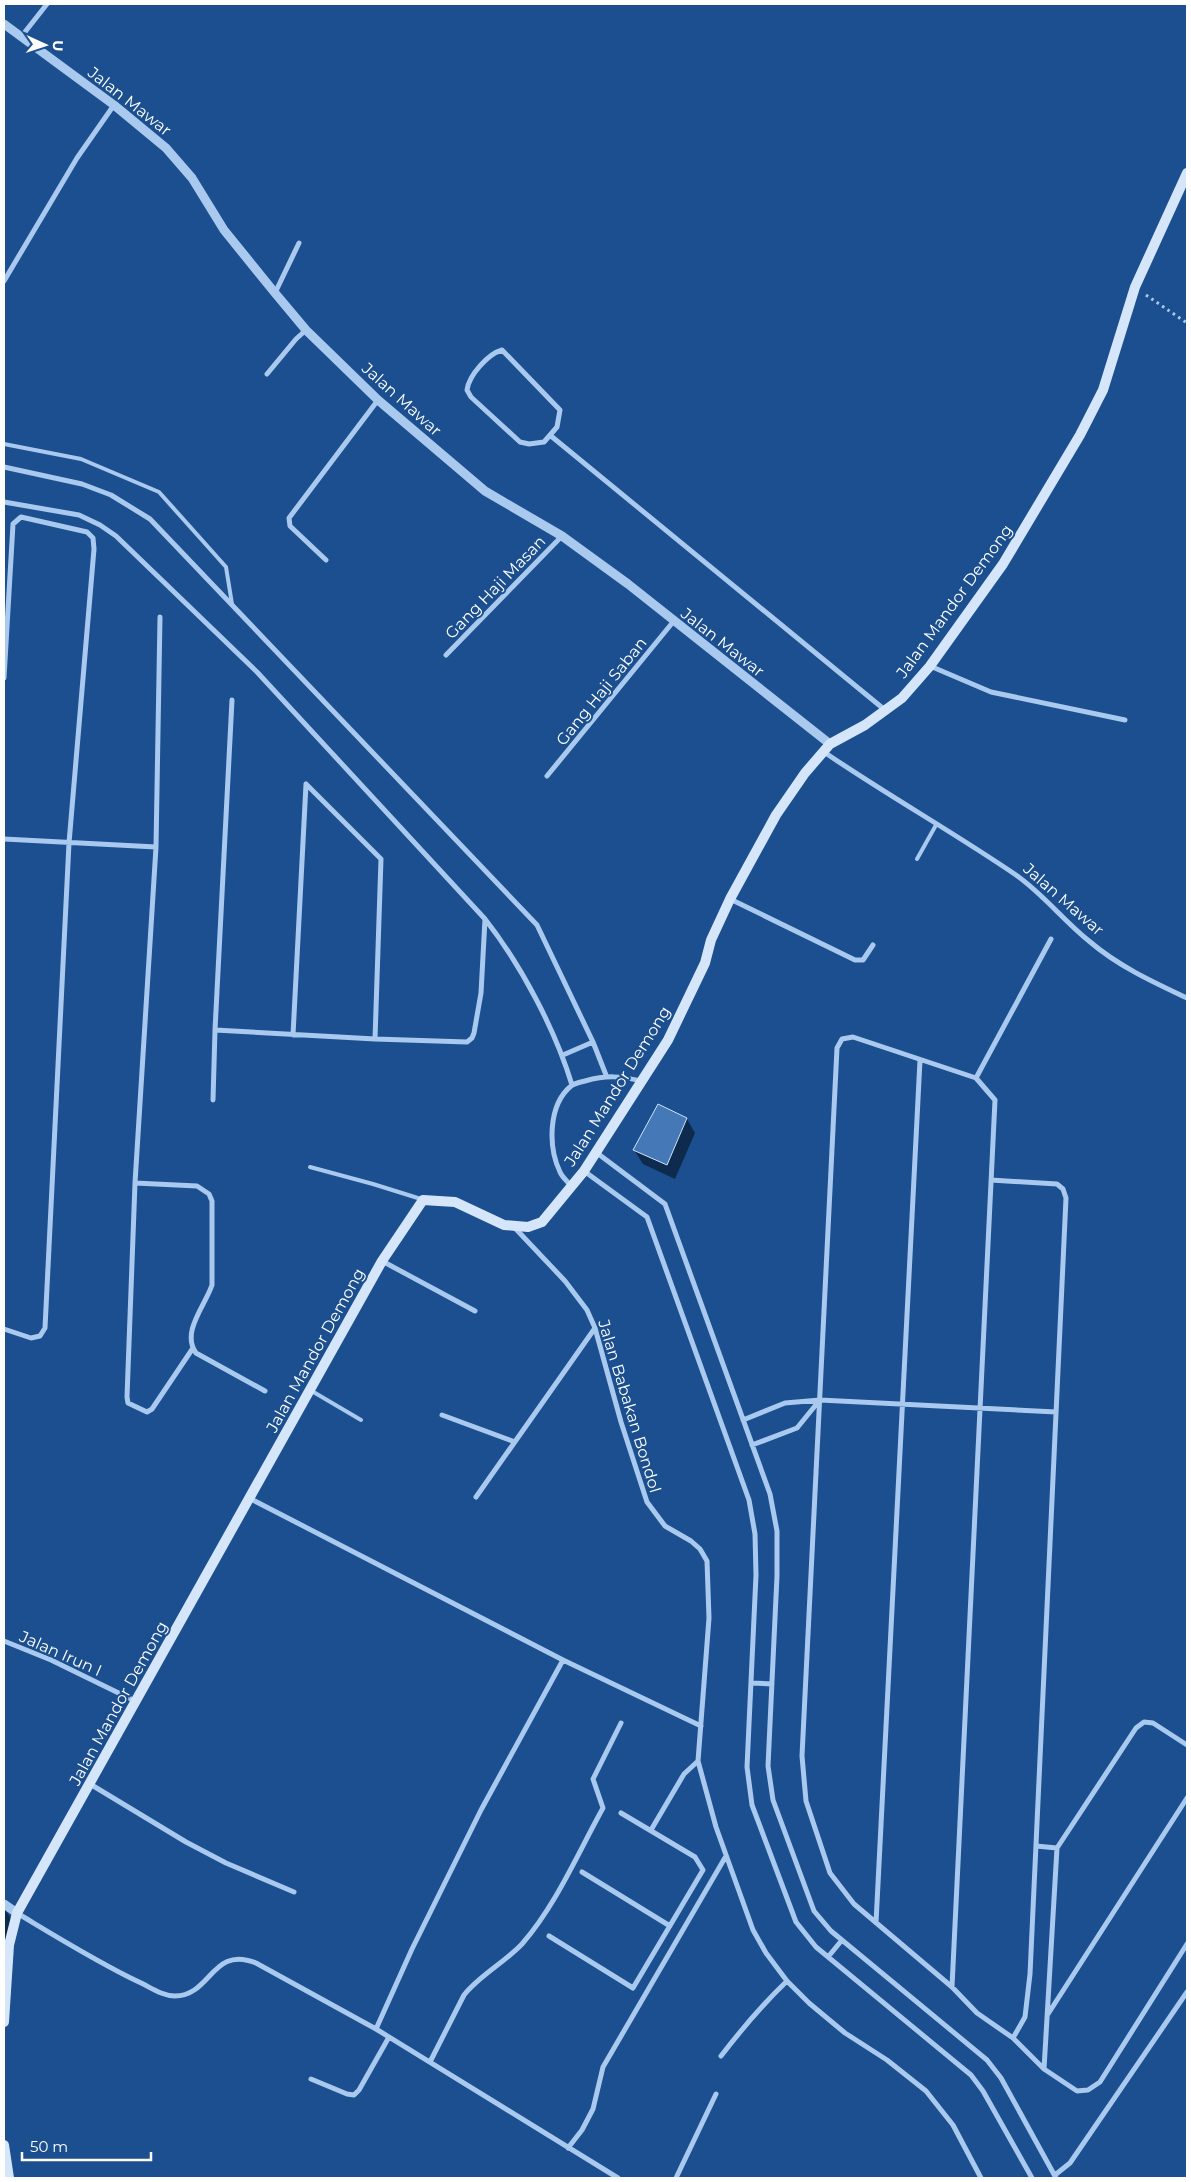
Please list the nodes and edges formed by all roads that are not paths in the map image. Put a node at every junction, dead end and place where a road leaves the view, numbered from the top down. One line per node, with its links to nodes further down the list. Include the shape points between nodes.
1 (47, 4): 3 (street)
2 (4, 24): 3 (street, Jalan Mawar)
3 (21, 37): 4 (street, Jalan Mawar)
4 (114, 105): 7 (street, via 77,158); 8 (street, Jalan Mawar, via 166,148 192,178 224,230)
5 (1187, 173): 22 (main road, Jalan Mandor Demong, via 1135,287 1103,390 1080,435 1003,564)
6 (299, 244): 8 (street)
7 (4, 281)
8 (275, 293): 9 (street, Jalan Mawar)
9 (306, 330): 10 (street); 11 (street, Jalan Mawar)
10 (267, 374)
11 (378, 400): 16 (street, Jalan Mawar, via 485,492); 17 (street, via 288,518 290,526)
12 (551, 436): 12 (street, via 559,421 560,410 507,352 496,352 468,384 471,397 520,442 540,444); 25 (street)
13 (4, 444): 18 (lane, via 81,459 160,492 226,567)
14 (4, 467): 18 (street, via 82,484 111,495 150,519)
15 (4, 502): 35 (street, via 79,515 116,536 256,672)
16 (562, 536): 20 (street, Jalan Mawar); 21 (street, Gang Haji Masan)
17 (326, 560)
18 (232, 604): 42 (street, via 537,925)
19 (160, 617): 32 (street)
20 (673, 622): 27 (street, Jalan Mawar); 28 (street, Gang Haji Saban)
21 (446, 654)
22 (930, 666): 25 (main road, Jalan Mandor Demong); 26 (street, via 991,692)
23 (4, 678): 31 (street, via 13,524 21,517 87,532 93,538 94,549)
24 (232, 700): 39 (street)
25 (886, 711): 27 (main road, Jalan Mandor Demong)
26 (1124, 720)
27 (827, 748): 29 (street, Jalan Mawar); 34 (main road, Jalan Mandor Demong, via 805,772 776,814)
28 (548, 776)
29 (936, 825): 33 (lane); 38 (street, Jalan Mawar, via 1043,896 1102,952)
30 (4, 839): 31 (street)
31 (69, 843): 32 (street); 61 (street, via 45,1328 40,1336 31,1338)
32 (156, 847): 54 (street)
33 (917, 859)
34 (730, 899): 37 (street, via 855,960 863,960); 47 (main road, Jalan Mandor Demong, via 711,940 705,963 668,1040)
35 (485, 919): 41 (street, via 481,993 472,1038 467,1042); 43 (street, via 508,948)
36 (1051, 940): 46 (street)
37 (873, 945)
38 (1187, 998)
39 (214, 1030): 40 (street); 49 (street)
40 (293, 1035): 41 (street); 41 (street, via 306,784 381,860)
41 (374, 1039)
42 (593, 1042): 43 (street); 45 (street)
43 (563, 1055): 48 (street)
44 (920, 1060): 46 (street); 65 (street, via 853,1037 842,1039 837,1048); 66 (street)
45 (606, 1075): 47 (street); 48 (street)
46 (976, 1078): 53 (street, via 995,1100)
47 (641, 1081): 50 (main road, Jalan Mandor Demong)
48 (572, 1085): 55 (street, via 562,1096 552,1138 560,1173)
49 (213, 1100)
50 (597, 1153): 52 (main road, Jalan Mandor Demong); 71 (street, via 665,1204)
51 (310, 1167): 56 (lane)
52 (584, 1171): 55 (main road, Jalan Mandor Demong); 78 (street, via 647,1217 749,1500 755,1534 756,1575)
53 (991, 1180): 67 (street); 68 (street, via 1057,1184 1066,1198)
54 (135, 1182): 62 (street, via 197,1186 209,1194 212,1201 212,1285 192,1327); 62 (street, via 128,1403 146,1412 152,1409)
55 (572, 1187): 57 (main road, Jalan Mandor Demong, via 542,1222)
56 (424, 1200): 57 (main road, Jalan Mandor Demong, via 455,1202 493,1221); 58 (main road, Jalan Mandor Demong)
57 (514, 1227): 60 (street, Jalan Babakan Bondol, via 574,1292)
58 (382, 1261): 59 (street); 63 (main road, Jalan Mandor Demong)
59 (475, 1311)
60 (595, 1328): 72 (street); 82 (street, Jalan Babakan Bondol, via 647,1502 665,1526 691,1541 707,1561 709,1618)
61 (4, 1329)
62 (193, 1348): 64 (street, via 196,1354)
63 (310, 1390): 70 (lane); 74 (main road, Jalan Mandor Demong)
64 (265, 1392)
65 (820, 1400): 66 (street); 71 (street, via 785,1403); 73 (street, via 797,1428); 96 (street, via 802,1756 806,1801 830,1873 854,1904)
66 (902, 1404): 67 (street); 96 (street)
67 (980, 1408): 68 (street); 103 (street)
68 (1056, 1412): 89 (street)
69 (442, 1415): 72 (street)
70 (361, 1420)
71 (743, 1420): 73 (street)
72 (515, 1442): 75 (street)
73 (752, 1445): 79 (street, via 770,1494 777,1531)
74 (248, 1498): 77 (street, via 384,1565); 80 (main road, Jalan Mandor Demong)
75 (476, 1498)
76 (4, 1641): 80 (street, Jalan Irun I)
77 (563, 1660): 82 (street); 107 (street, via 476,1818)
78 (751, 1683): 79 (street); 101 (street, via 747,1767 752,1805 796,1922)
79 (772, 1684): 99 (street, via 768,1766 773,1800 814,1911)
80 (135, 1701): 85 (main road, Jalan Mandor Demong)
81 (620, 1723): 111 (street, via 594,1779 603,1808 548,1908 521,1945 464,1995)
82 (701, 1726): 84 (street, Jalan Babakan Bondol)
83 (1187, 1745): 90 (street, via 1153,1723 1144,1722 1136,1728)
84 (698, 1761): 88 (street, via 684,1774); 91 (street, Jalan Babakan Bondol)
85 (90, 1784): 93 (street, via 186,1842); 95 (main road, Jalan Mandor Demong)
86 (1187, 1798): 105 (street)
87 (621, 1813): 88 (street)
88 (651, 1830): 97 (street, via 695,1857 703,1870)
89 (1036, 1846): 90 (street); 109 (street, via 1029,1996 1025,2017)
90 (1058, 1848): 105 (street)
91 (726, 1856): 102 (street, Jalan Babakan Bondol, via 753,1930); 116 (street, via 603,2067 593,2109)
92 (582, 1872): 97 (street)
93 (294, 1892)
94 (4, 1904): 95 (street)
95 (16, 1913): 106 (main road, Jalan Mandor Demong, via 9,1945); 107 (street, via 111,1969 164,1994 186,1994 197,1989 222,1963 244,1958)
96 (876, 1923): 103 (street)
97 (670, 1926): 98 (street, via 633,1988)
98 (548, 1936)
99 (842, 1940): 101 (street); 117 (street, via 987,2060 1001,2078)
100 (1187, 1944): 112 (street, via 1100,2082 1088,2090 1077,2092)
101 (828, 1957): 122 (street, via 971,2076 983,2090)
102 (787, 1981): 110 (street); 121 (street, Jalan Babakan Bondol, via 845,2033 901,2070 926,2091 953,2125)
103 (952, 1987): 109 (street, via 977,2013)
104 (1187, 1992): 117 (street, via 1070,2163)
105 (1047, 2016): 112 (street)
106 (4, 2022)
107 (376, 2030): 108 (street)
108 (389, 2037): 111 (street); 113 (street, via 354,2094 346,2094)
109 (1013, 2038): 112 (street)
110 (721, 2056)
111 (430, 2062): 116 (street)
112 (1044, 2069)
113 (311, 2079)
114 (716, 2094): 120 (street)
115 (4, 2145): 118 (main road)
116 (568, 2148): 119 (street)
117 (1056, 2176)
118 (9, 2178)
119 (618, 2178)
120 (676, 2178)
121 (981, 2178)
122 (1032, 2178)

